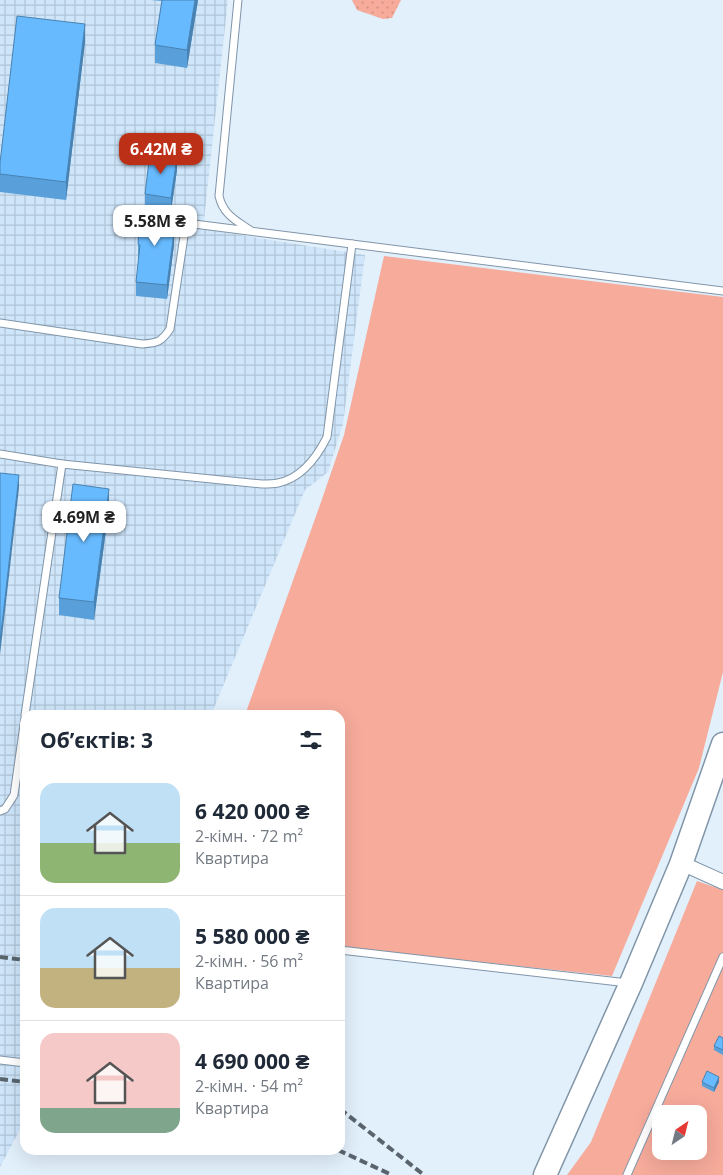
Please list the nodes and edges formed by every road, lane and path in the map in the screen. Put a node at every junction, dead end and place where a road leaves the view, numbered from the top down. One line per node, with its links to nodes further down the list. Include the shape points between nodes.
1 (238, 0): 2 (lane, via 219,196 227,214)
2 (252, 231): 3 (lane); 5 (lane, via 186,223 170,329 163,339 154,343)
3 (352, 244): 4 (lane); 7 (lane, via 327,437 307,468 278,483 262,484)
4 (723, 291)
5 (0, 324)
6 (0, 454): 7 (lane)
7 (62, 464): 8 (lane)
8 (26, 710)
9 (723, 744): 12 (main road)
10 (20, 752): 11 (lane, via 14,795)
11 (0, 812)
12 (681, 864): 13 (street); 16 (main road)
13 (723, 882)
14 (345, 951): 16 (lane)
15 (723, 957): 20 (lane)
16 (631, 983): 19 (main road)
17 (0, 1060): 18 (lane)
18 (20, 1062)
19 (545, 1175)
20 (627, 1175)

